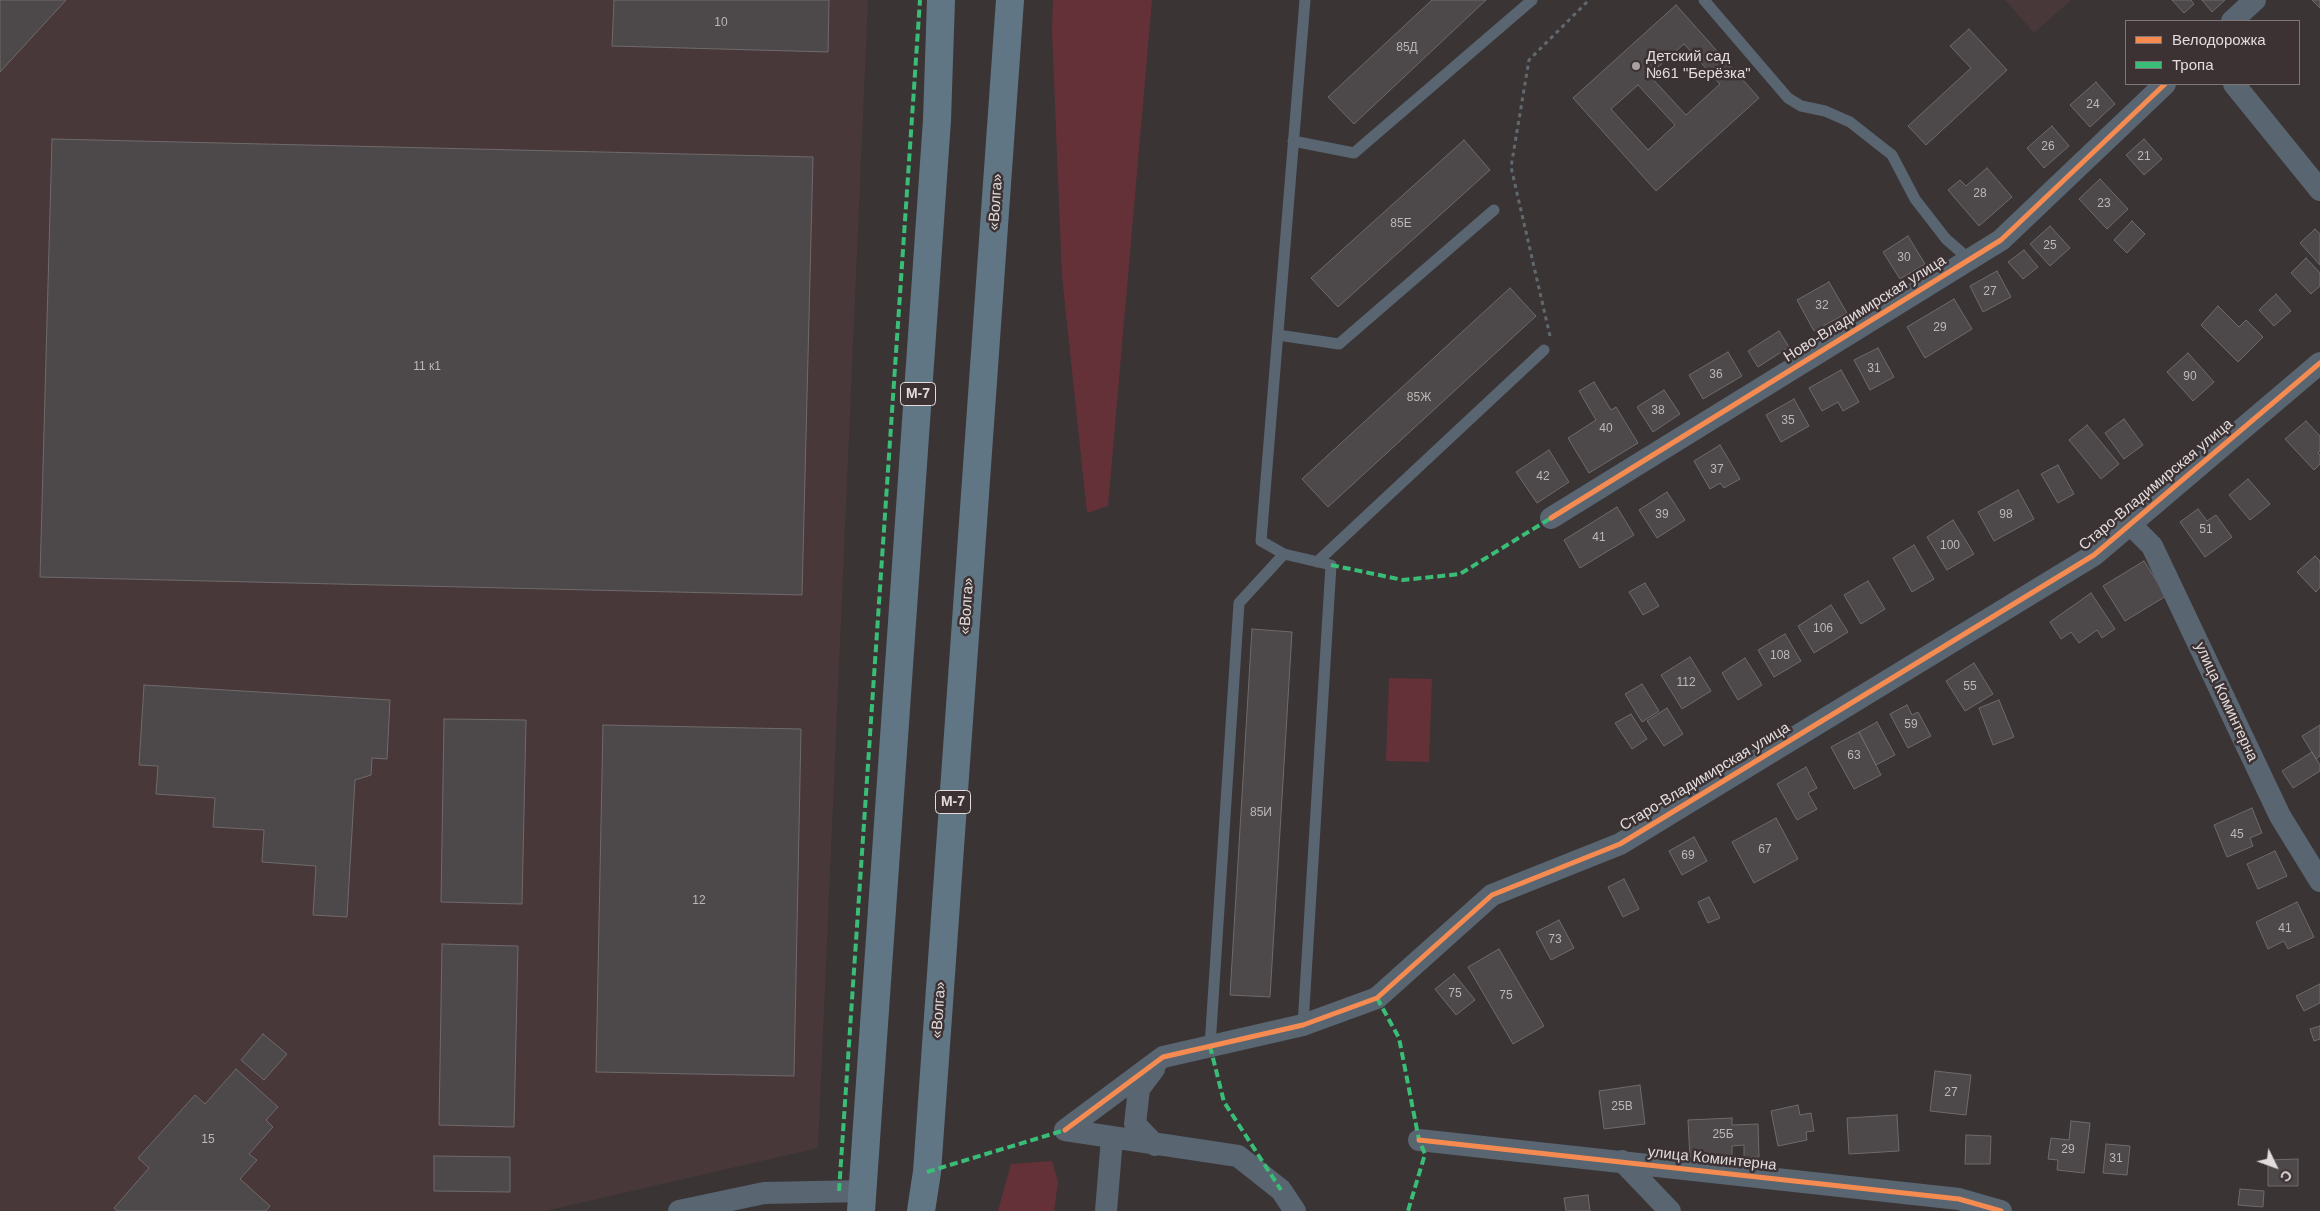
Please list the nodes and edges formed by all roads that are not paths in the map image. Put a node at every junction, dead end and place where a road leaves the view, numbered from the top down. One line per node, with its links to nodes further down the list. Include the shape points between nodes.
1 (942, 0): 29 (highway, М-7, via 936,130)
2 (1010, 0): 31 (highway, «Волга» / М-7, via 928,1162)
3 (1305, 0): 10 (lane)
4 (1532, 0): 10 (lane, via 1354,153)
5 (1704, 0): 13 (lane, via 1788,98 1801,106 1850,122 1892,155 1915,199 1946,239)
6 (2255, 0): 7 (street)
7 (2233, 20)
8 (2164, 85): 13 (street, Ново-Владимирская улица, via 2001,240)
9 (2235, 85): 11 (street)
10 (1294, 142): 14 (lane)
11 (2320, 190)
12 (1494, 210): 14 (lane, via 1339,344)
13 (1969, 259): 17 (street, Ново-Владимирская улица)
14 (1278, 335): 19 (lane, via 1261,541)
15 (1544, 350): 20 (lane)
16 (2320, 363): 18 (street, Старо-Владимирская улица)
17 (1551, 518)
18 (2130, 524): 21 (street, улица Коминтерна, via 2152,546 2280,816); 22 (street, Старо-Владимирская улица, via 2094,555 1620,844 1492,895 1377,998)
19 (1284, 554): 20 (lane); 23 (lane, via 1239,604)
20 (1317, 562): 22 (lane, via 1331,565)
21 (2320, 881)
22 (1302, 1025): 23 (street, Старо-Владимирская улица)
23 (1210, 1046): 24 (street, Старо-Владимирская улица)
24 (1163, 1057): 25 (street, Старо-Владимирская улица, via 1066,1130); 27 (street, via 1139,1089 1135,1124)
25 (1112, 1138): 27 (street); 32 (street)
26 (1419, 1140): 28 (street, улица Коминтерна)
27 (1155, 1145): 33 (street, via 1238,1156 1282,1190)
28 (1622, 1161): 34 (street); 35 (street, улица Коминтерна, via 1959,1199)
29 (863, 1201): 30 (street, via 764,1193)
30 (679, 1211)
31 (921, 1211)
32 (1106, 1211)
33 (1294, 1211)
34 (1670, 1211)
35 (2001, 1211)

